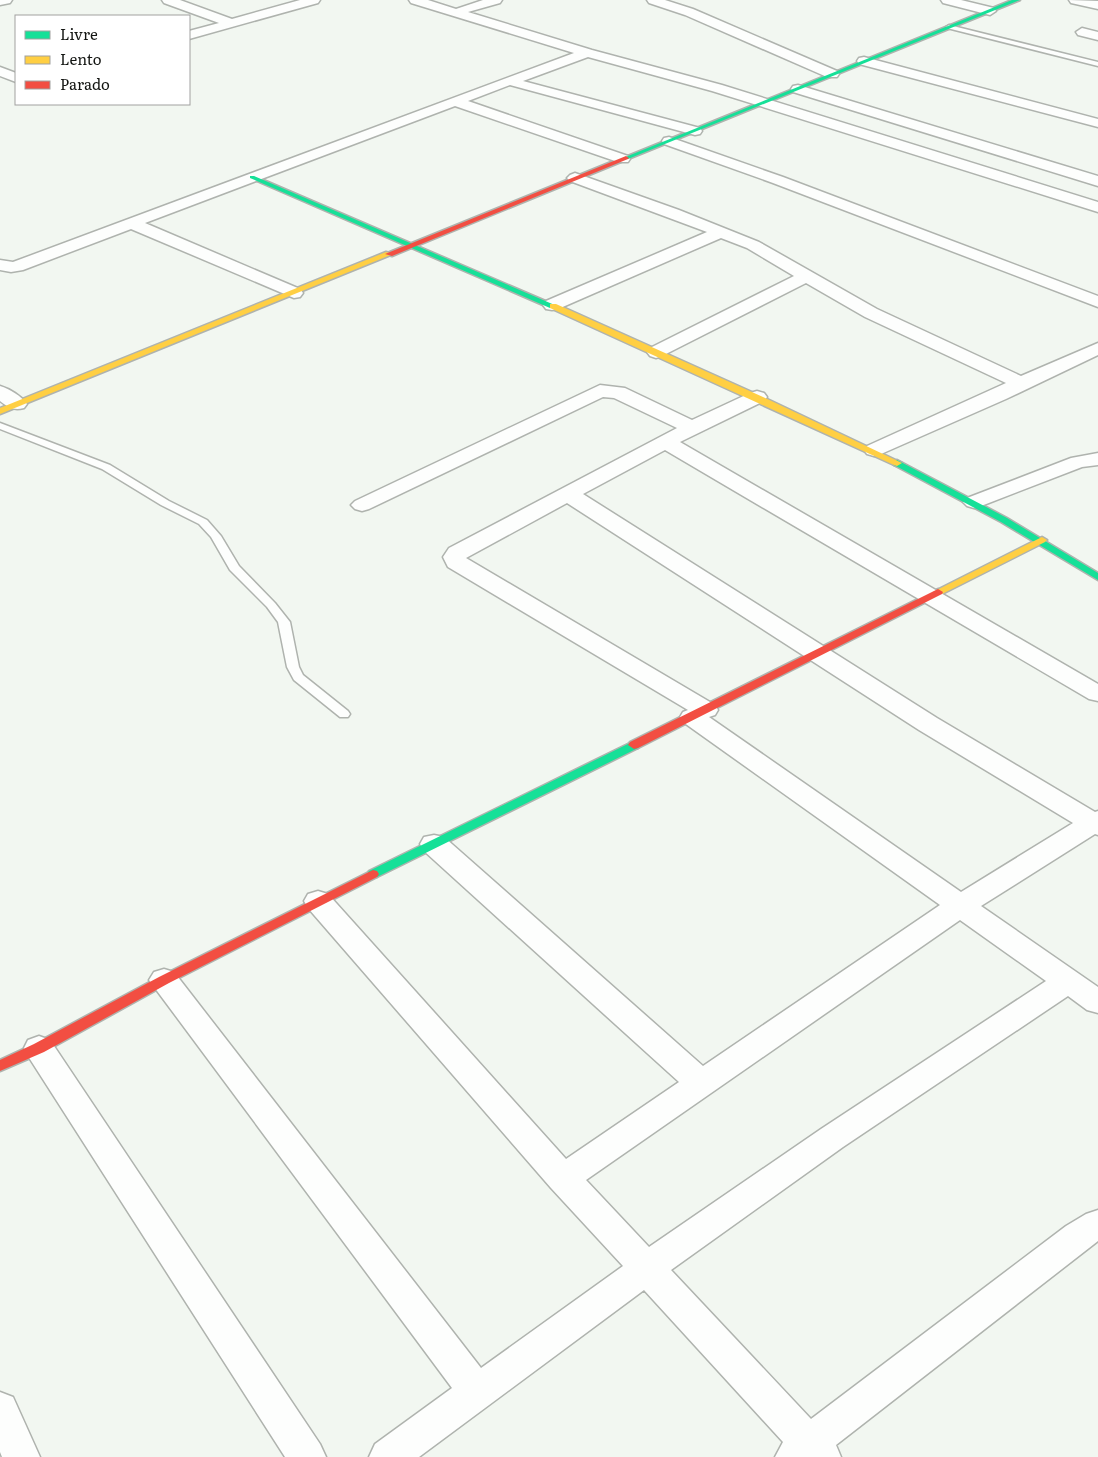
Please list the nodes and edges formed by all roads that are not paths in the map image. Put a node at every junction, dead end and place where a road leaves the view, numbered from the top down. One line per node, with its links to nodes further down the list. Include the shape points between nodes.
1 (6, 0): 10 (street)
2 (168, 0): 15 (street)
3 (314, 0): 11 (street)
4 (415, 0): 14 (street)
5 (496, 0): 14 (street)
6 (653, 0): 24 (street, via 697,15)
7 (947, 0): 13 (street)
8 (1017, 0): 13 (street)
9 (1075, 0): 12 (street)
10 (0, 1)
11 (293, 2): 15 (street)
12 (1098, 6)
13 (990, 10): 16 (street)
14 (454, 13): 20 (street)
15 (232, 23): 18 (street)
16 (948, 26): 21 (street); 22 (lane)
17 (1082, 32): 19 (street)
18 (190, 35)
19 (1098, 36)
20 (587, 53): 26 (street); 29 (street, via 717,88)
21 (864, 61): 24 (street); 30 (street)
22 (1098, 64)
23 (0, 71): 25 (street)
24 (832, 74): 27 (street)
25 (15, 78)
26 (509, 80): 28 (street); 31 (street)
27 (798, 89): 29 (street); 36 (street)
28 (454, 101): 33 (street); 34 (street)
29 (763, 104): 31 (street); 37 (street)
30 (1098, 123)
31 (695, 131): 32 (street)
32 (669, 141): 33 (street); 44 (street)
33 (623, 159): 35 (street)
34 (252, 177): 38 (street); 40 (street)
35 (574, 178): 39 (street); 40 (street)
36 (1098, 181)
37 (1098, 207)
38 (131, 222): 41 (street, via 17,266); 43 (street)
39 (722, 232): 42 (street, via 753,245); 45 (street)
40 (413, 244): 43 (street); 45 (street)
41 (0, 265)
42 (807, 276): 47 (street); 48 (street, via 871,313)
43 (294, 293): 51 (street)
44 (1098, 302)
45 (552, 306): 47 (street)
46 (1098, 348): 48 (street)
47 (656, 352): 50 (street)
48 (1021, 383): 55 (street)
49 (0, 392): 51 (street)
50 (757, 397): 53 (street); 55 (street)
51 (8, 408)
52 (0, 426): 66 (lane, via 106,467 164,503 203,522 216,536 234,568 284,622 298,677)
53 (692, 428): 54 (street); 59 (street, via 618,392 600,391)
54 (665, 442): 57 (street); 62 (street)
55 (874, 450): 58 (street)
56 (1098, 459): 58 (street, via 1078,462)
57 (568, 494): 63 (street); 65 (street, via 457,553 454,557 456,562)
58 (974, 502): 60 (street)
59 (362, 505)
60 (1042, 540): 61 (street); 62 (street)
61 (1098, 577)
62 (930, 595): 63 (street); 64 (street)
63 (815, 652): 65 (street); 67 (street, via 928,724)
64 (1098, 694)
65 (699, 713): 68 (street); 70 (street)
66 (344, 714)
67 (1096, 823): 70 (street)
68 (434, 844): 69 (street); 76 (street)
69 (318, 901): 71 (street); 77 (street)
70 (960, 906): 72 (street); 76 (street)
71 (164, 980): 74 (street); 80 (street)
72 (1068, 981): 73 (street); 79 (street, via 832,1138)
73 (1098, 1002)
74 (39, 1048): 75 (street); 84 (street)
75 (0, 1066)
76 (700, 1082): 77 (street)
77 (563, 1178): 79 (street)
78 (1098, 1224): 82 (street, via 1078,1236)
79 (647, 1268): 80 (street); 82 (street)
80 (477, 1392): 85 (street)
81 (0, 1409): 83 (street)
82 (809, 1452)
83 (21, 1457)
84 (307, 1457)
85 (388, 1457)

